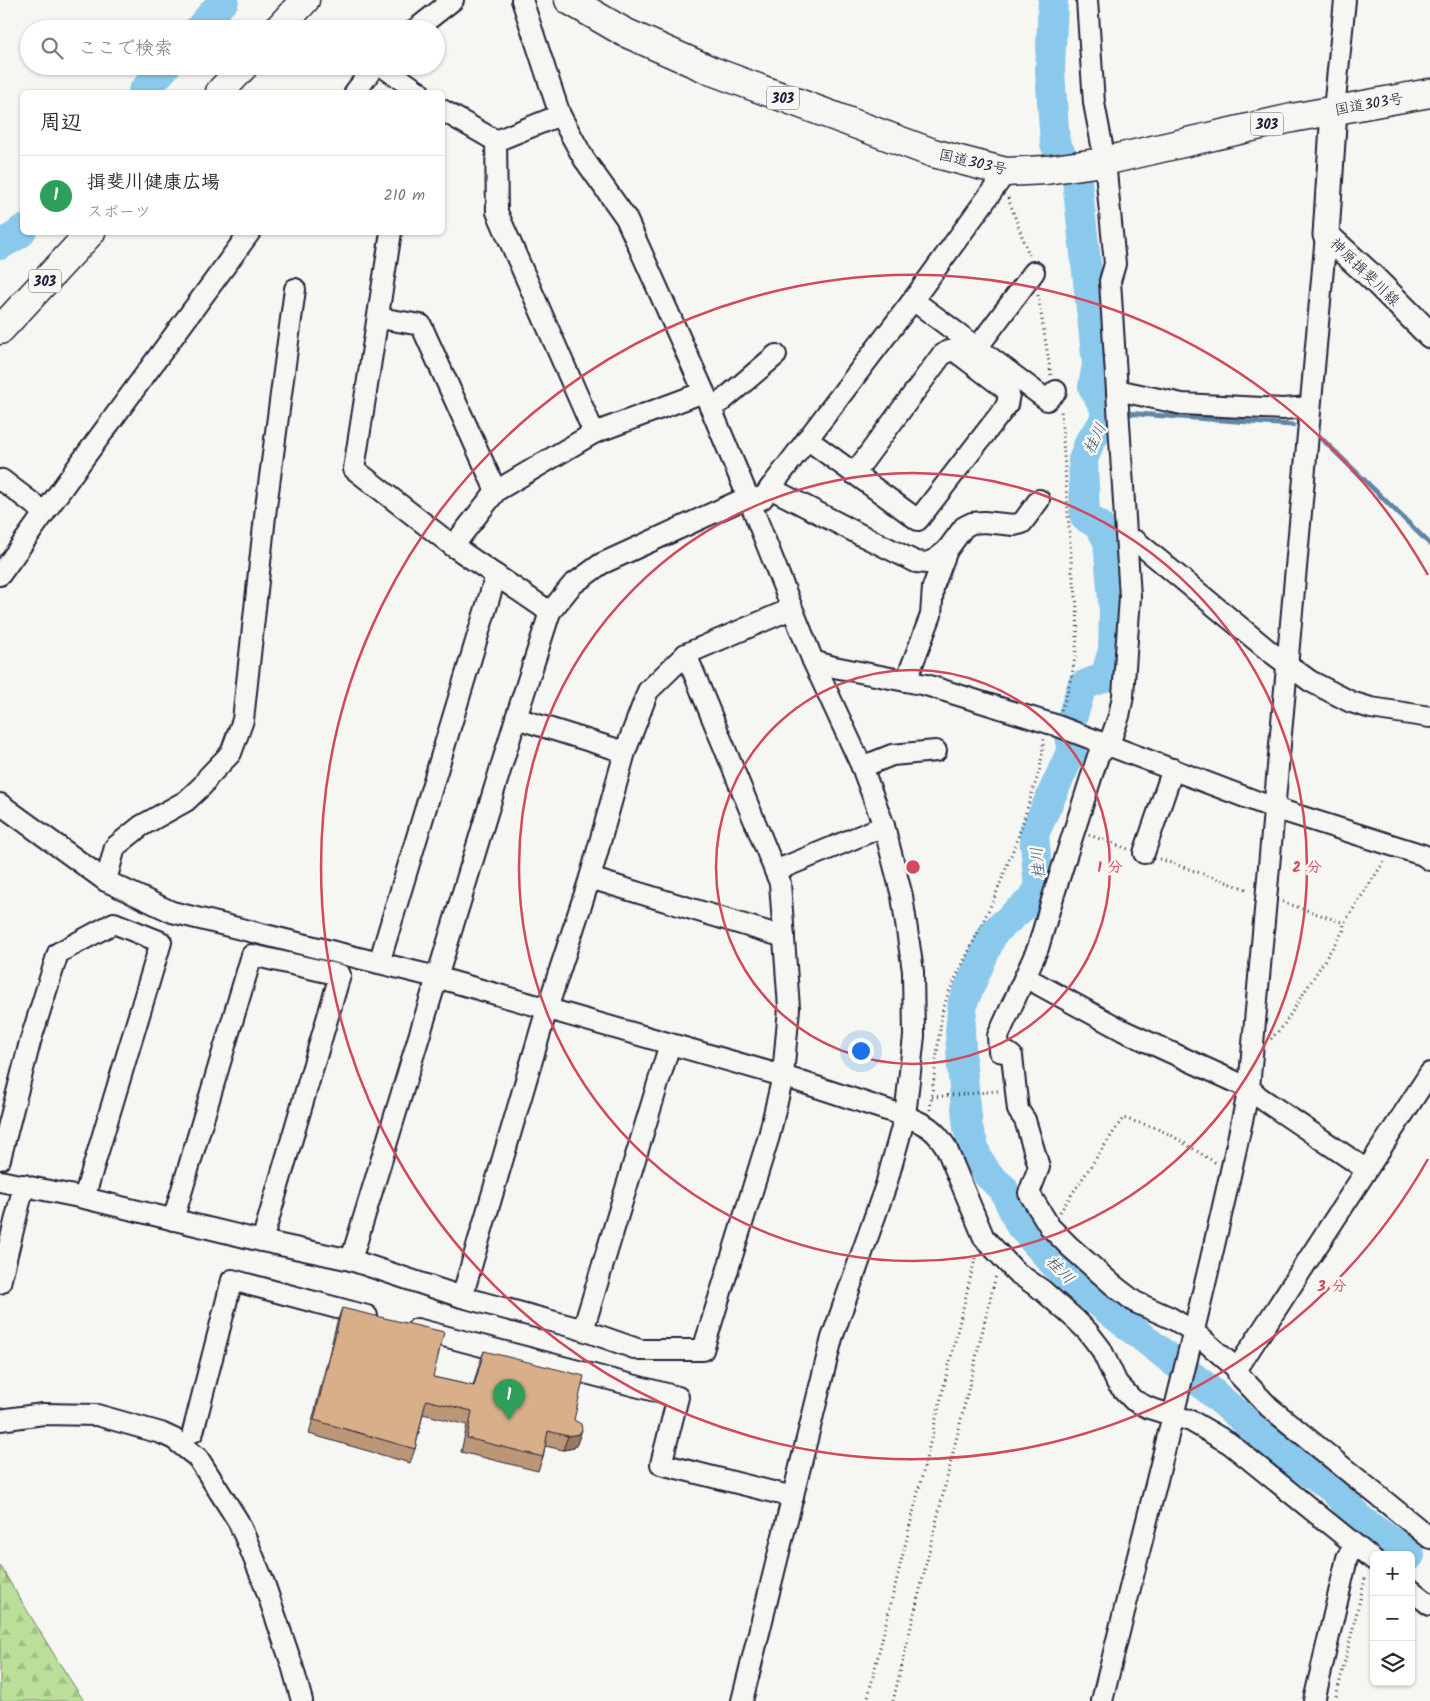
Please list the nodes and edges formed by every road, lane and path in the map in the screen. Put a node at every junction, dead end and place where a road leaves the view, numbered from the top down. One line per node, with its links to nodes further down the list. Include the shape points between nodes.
1 (304, 0): 7 (highway)
2 (453, 0): 8 (street)
3 (522, 0): 18 (street)
4 (569, 0): 21 (highway, 国道303号 / 303, via 624,32 712,72 933,153)
5 (1087, 0): 20 (street)
6 (1345, 0): 16 (street)
7 (286, 20)
8 (427, 20)
9 (236, 75): 12 (highway)
10 (368, 75): 13 (street)
11 (395, 75): 14 (street)
12 (222, 90)
13 (357, 90)
14 (416, 90)
15 (1430, 93): 16 (highway, 国道303号 / 303)
16 (1334, 110): 20 (highway, 国道303号 / 303); 25 (main road, 神原揖斐川線)
17 (445, 111): 19 (street)
18 (560, 115): 19 (street); 36 (street, via 584,159 626,218)
19 (496, 141): 38 (street, via 497,212)
20 (1100, 162): 21 (highway, 国道303号 / 303); 34 (street, via 1115,264 1110,281)
21 (1003, 175): 26 (path); 28 (street)
22 (88, 235): 30 (highway, 303)
23 (248, 235): 46 (street)
24 (391, 235): 29 (street)
25 (1326, 235): 31 (main road, 神原揖斐川線); 37 (street)
26 (1034, 272): 32 (street); 35 (path)
27 (295, 289): 75 (street, via 266,507 243,720 231,753 203,785 186,801 142,826 115,847)
28 (913, 300): 32 (street); 39 (street)
29 (379, 318): 43 (street, via 421,325); 48 (street, via 354,469)
30 (0, 330)
31 (1430, 335)
32 (977, 348): 35 (street, via 1047,400)
33 (776, 355): 36 (street, via 722,401)
34 (1117, 390): 37 (street, via 1182,404 1283,409); 47 (street)
35 (1056, 391): 60 (path, via 1060,400 1077,615 1075,658 1065,698)
36 (707, 399): 38 (street); 44 (street)
37 (1310, 407): 56 (street)
38 (594, 434): 43 (street)
39 (807, 440): 40 (street); 42 (street)
40 (854, 474): 40 (street, via 918,520 1007,405 1009,394 955,351 948,351 941,356)
41 (0, 481): 46 (street)
42 (770, 488): 44 (street, via 762,499); 49 (street, via 916,562 936,560)
43 (496, 491): 48 (street)
44 (748, 497): 52 (street); 53 (street, via 601,564 572,584)
45 (1039, 500): 49 (street, via 1022,523 1014,526 984,522 964,527)
46 (44, 512): 50 (street)
47 (1127, 540): 56 (street, via 1136,541); 61 (street, via 1130,597 1125,674 1119,716)
48 (453, 546): 51 (street)
49 (947, 550): 57 (street, via 933,587 931,615)
50 (0, 575)
51 (496, 575): 53 (street); 79 (street)
52 (792, 609): 54 (street); 55 (street)
53 (550, 612): 59 (street)
54 (686, 654): 63 (street, via 648,691); 73 (street)
55 (813, 661): 57 (street); 64 (street)
56 (1287, 665): 58 (street, via 1331,694 1351,702); 67 (street)
57 (906, 681): 60 (street)
58 (1430, 717)
59 (516, 718): 63 (street); 80 (street)
60 (1051, 724): 61 (street); 89 (path, via 1017,840 994,898 948,994 942,1013)
61 (1106, 743): 65 (street); 69 (street, via 1098,756)
62 (936, 751): 64 (street, via 892,754)
63 (625, 752): 74 (street)
64 (862, 767): 68 (street)
65 (1173, 769): 67 (street); 71 (street)
66 (0, 804): 75 (street)
67 (1274, 808): 70 (street); 76 (street)
68 (884, 826): 73 (street); 90 (street, via 902,896 913,971 914,1036)
69 (1074, 830): 71 (path); 81 (street, via 1038,948)
70 (1391, 845): 72 (street); 77 (path)
71 (1144, 853): 76 (path)
72 (1430, 860)
73 (775, 871): 78 (street, via 780,882)
74 (590, 878): 78 (street); 82 (street)
75 (106, 881): 79 (street, via 172,912)
76 (1266, 896): 77 (path); 84 (street)
77 (1344, 923): 84 (path, via 1343,931 1283,1026)
78 (784, 937): 86 (street, via 789,1008)
79 (379, 963): 80 (street)
80 (436, 977): 82 (street); 103 (street)
81 (1025, 977): 87 (street, via 1124,1031); 99 (street, via 998,1036 999,1051 1012,1056 1018,1110 1025,1120 1039,1167 1029,1193)
82 (547, 1009): 83 (street); 105 (street)
83 (670, 1044): 86 (street); 106 (street)
84 (1251, 1063): 87 (street)
85 (1430, 1073): 108 (street)
86 (783, 1076): 90 (street); 106 (street, via 769,1136 703,1350 640,1350)
87 (1249, 1088): 93 (street); 94 (street)
88 (1002, 1090): 89 (path)
89 (932, 1097): 91 (path)
90 (905, 1116): 91 (street); 112 (street, via 886,1185 832,1338)
91 (924, 1124): 100 (street, via 933,1129 946,1148)
92 (0, 1159): 97 (street, via 30,1042 58,953 114,923 161,942)
93 (1361, 1166)
94 (1231, 1172): 99 (path, via 1170,1135 1123,1118); 107 (street)
95 (0, 1181): 96 (street)
96 (24, 1186): 97 (street); 104 (street)
97 (84, 1198): 98 (street)
98 (173, 1220): 101 (street); 101 (street, via 252,956 340,975)
99 (1050, 1227): 107 (street, via 1135,1302 1171,1318)
100 (984, 1238): 102 (street); 121 (path, via 979,1246)
101 (262, 1241): 103 (street)
102 (1004, 1259): 109 (street, via 1088,1332 1101,1349 1117,1383 1132,1400); 122 (path, via 997,1270)
103 (351, 1260): 105 (street)
104 (0, 1284)
105 (462, 1297): 106 (street)
106 (583, 1330)
107 (1192, 1336): 108 (street); 109 (street)
108 (1237, 1370): 113 (street, via 1269,1408)
109 (1172, 1415): 114 (street, via 1191,1421 1229,1442); 123 (street)
110 (0, 1420): 119 (street, via 43,1414 97,1414 161,1433 198,1458 246,1539 264,1583)
111 (193, 1432): 112 (street, via 232,1280 678,1397 661,1464)
112 (793, 1497): 120 (street)
113 (1430, 1538)
114 (1355, 1545): 115 (street); 124 (street, via 1348,1558)
115 (1370, 1557)
116 (1370, 1564): 125 (path)
117 (1415, 1593): 118 (street)
118 (1430, 1605)
119 (302, 1701)
120 (742, 1701)
121 (866, 1701)
122 (893, 1701)
123 (1102, 1701)
124 (1314, 1701)
125 (1335, 1701)

